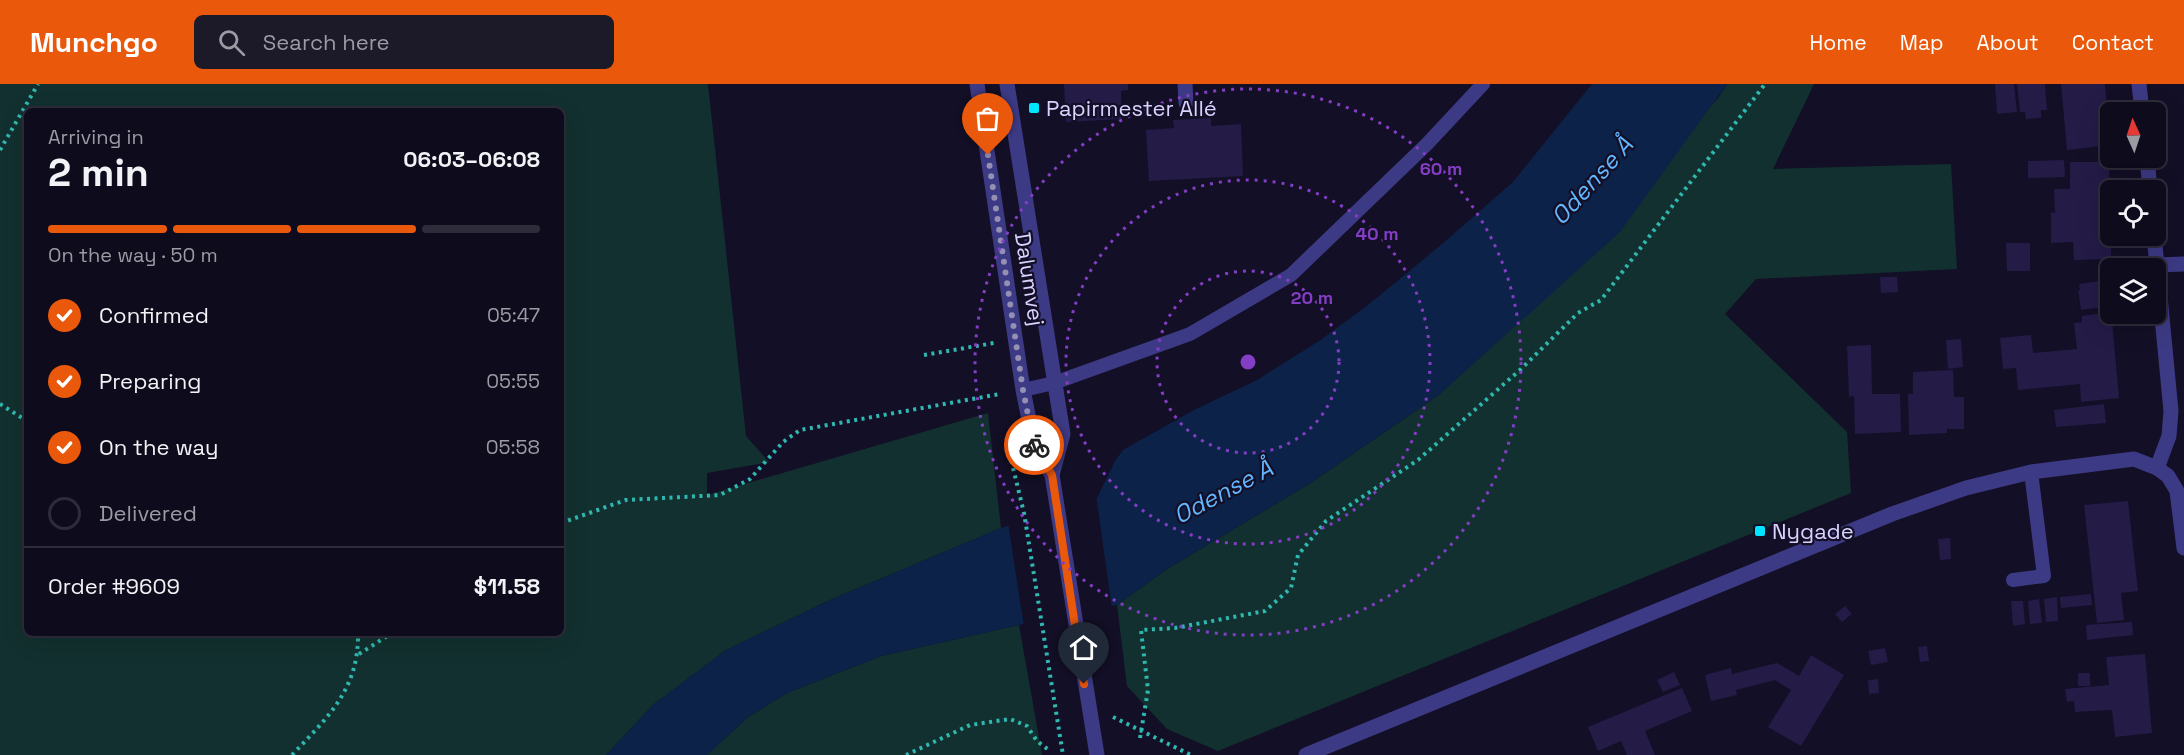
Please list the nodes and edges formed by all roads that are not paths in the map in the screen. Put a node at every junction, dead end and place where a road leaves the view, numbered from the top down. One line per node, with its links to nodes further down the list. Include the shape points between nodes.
1 (977, 84): 12 (street, Dalumvej)
2 (1007, 84): 11 (street, Dalumvej)
3 (1185, 84): 7 (street)
4 (1483, 84): 11 (lane, via 1427,144 1291,275 1190,334)
5 (2139, 84): 6 (street)
6 (2141, 102)
7 (1186, 103)
8 (2184, 264): 9 (street)
9 (2166, 265)
10 (2163, 324): 13 (street, via 2171,411 2169,436)
11 (1054, 383): 12 (lane); 15 (street, Dalumvej, via 1063,434)
12 (1023, 390): 15 (street, Dalumvej, via 1034,444)
13 (2157, 468): 14 (street, via 2134,459); 16 (street, via 2168,476 2177,491)
14 (2031, 472): 17 (lane, via 2044,576); 19 (street, via 1966,488 1892,514)
15 (1052, 475): 18 (street, Dalumvej)
16 (2184, 548)
17 (2013, 580)
18 (1097, 755)
19 (1306, 755)

